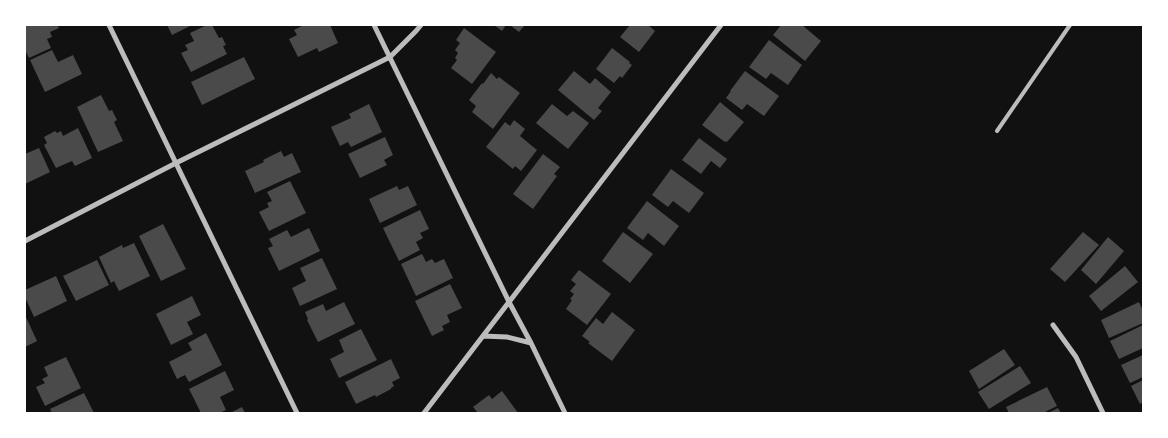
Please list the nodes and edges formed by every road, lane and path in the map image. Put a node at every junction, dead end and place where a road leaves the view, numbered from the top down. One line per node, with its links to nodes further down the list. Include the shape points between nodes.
1 (109, 25): 8 (street)
2 (374, 25): 6 (street)
3 (421, 25): 6 (street)
4 (722, 25): 10 (street)
5 (1070, 25): 7 (lane)
6 (390, 57): 8 (street); 10 (street)
7 (997, 131)
8 (176, 163): 9 (street); 14 (street)
9 (25, 240)
10 (509, 302): 12 (street); 13 (street)
11 (1053, 325): 17 (street, via 1076,356)
12 (483, 336): 13 (street); 15 (street)
13 (531, 343): 16 (street)
14 (297, 413)
15 (424, 413)
16 (565, 413)
17 (1103, 413)

